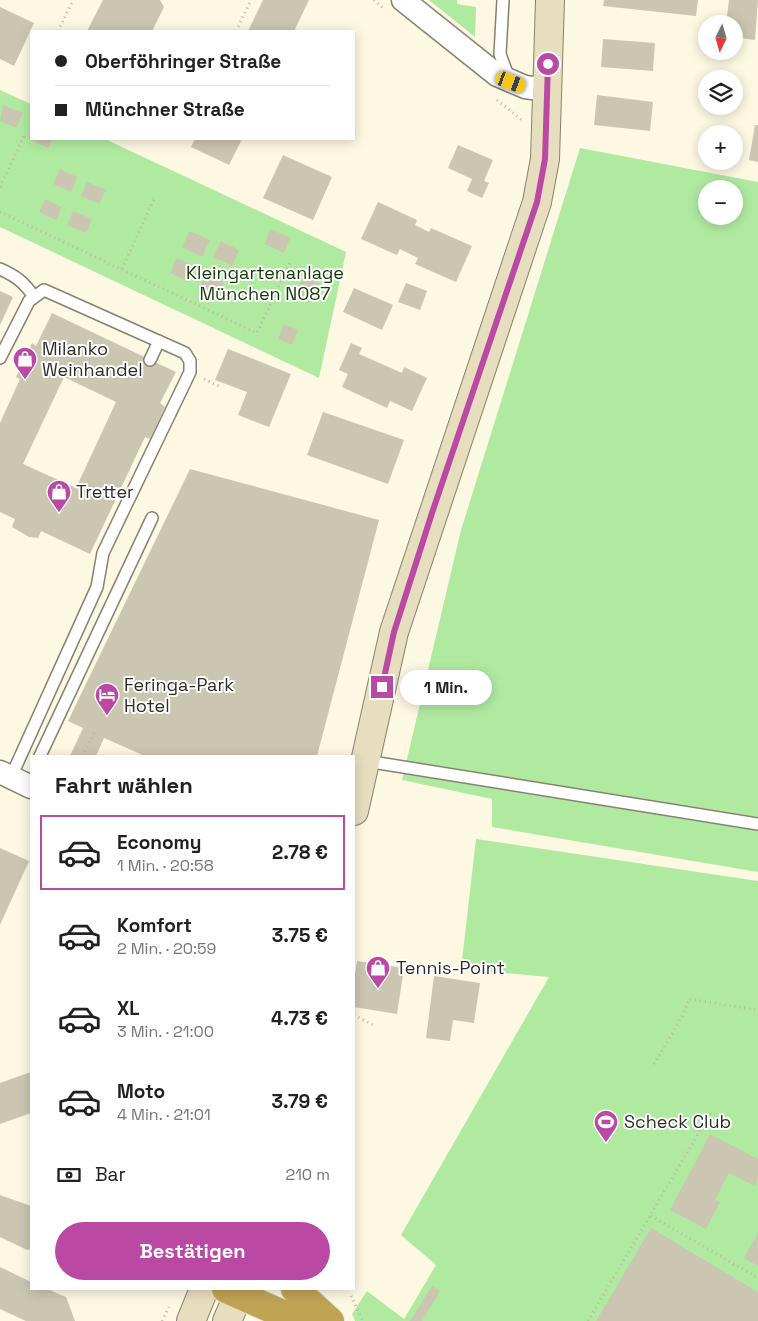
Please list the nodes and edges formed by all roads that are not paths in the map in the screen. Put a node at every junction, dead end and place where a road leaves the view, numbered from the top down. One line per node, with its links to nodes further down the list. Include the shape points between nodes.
1 (403, 0): 4 (street, via 481,63)
2 (503, 0): 4 (lane, via 500,54)
3 (550, 0): 5 (main road)
4 (511, 82): 5 (street)
5 (547, 90): 13 (main road, via 545,159 537,202 394,632)
6 (0, 269): 7 (lane, via 17,277)
7 (34, 297): 8 (lane, via 44,290); 9 (lane)
8 (159, 341): 10 (lane); 14 (lane, via 185,353 190,362 190,372 103,553 97,587)
9 (0, 358)
10 (150, 360)
11 (152, 518): 12 (lane)
12 (40, 755)
13 (362, 771): 15 (main road); 16 (lane)
14 (20, 779)
15 (355, 807)
16 (758, 824)
17 (204, 1290): 20 (main road)
18 (296, 1290): 23 (highway)
19 (235, 1291): 21 (main road); 22 (highway)
20 (191, 1321)
21 (227, 1321)
22 (300, 1321)
23 (330, 1321)

